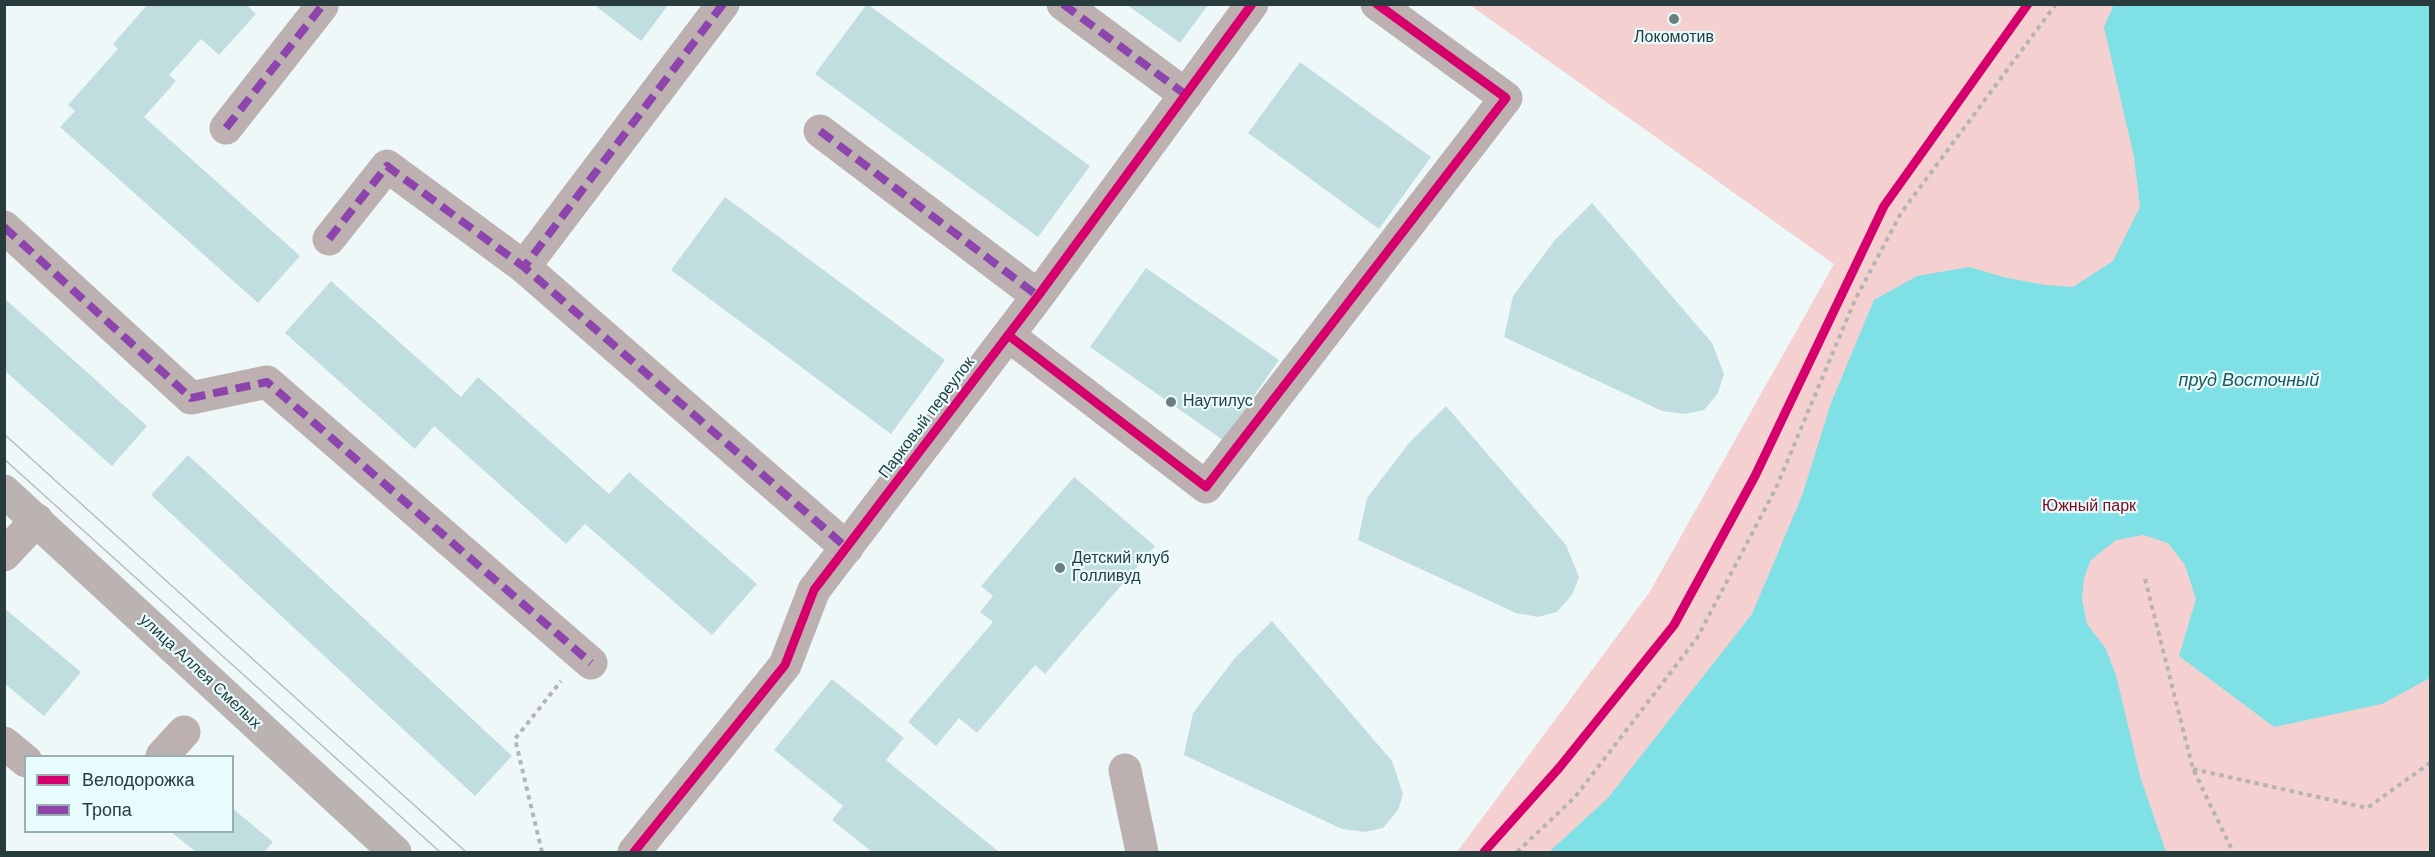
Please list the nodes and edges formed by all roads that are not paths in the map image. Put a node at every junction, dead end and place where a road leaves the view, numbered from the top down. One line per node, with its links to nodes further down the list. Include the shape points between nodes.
1 (320, 4): 7 (street)
2 (723, 4): 11 (street)
3 (1063, 4): 6 (street)
4 (1252, 4): 6 (street, Парковый переулок)
5 (1377, 4): 13 (street, via 1506,98 1206,487)
6 (1186, 95): 12 (street, Парковый переулок)
7 (226, 128)
8 (820, 131): 12 (street)
9 (4, 227): 18 (street, via 191,398 267,382)
10 (329, 239): 11 (street, via 387,166)
11 (524, 267): 16 (street)
12 (1038, 296): 13 (street, Парковый переулок)
13 (1008, 336): 16 (street, Парковый переулок)
14 (4, 491): 15 (main road, улица Аллея Смелых)
15 (37, 520): 17 (street); 24 (main road, улица Аллея Смелых)
16 (847, 548): 25 (street, Парковый переулок, via 814,590 784,665)
17 (4, 555)
18 (586, 659)
19 (184, 732): 21 (street)
20 (4, 743): 22 (street)
21 (163, 755)
22 (24, 759)
23 (1125, 770): 26 (street)
24 (395, 852)
25 (634, 852)
26 (1142, 852)

